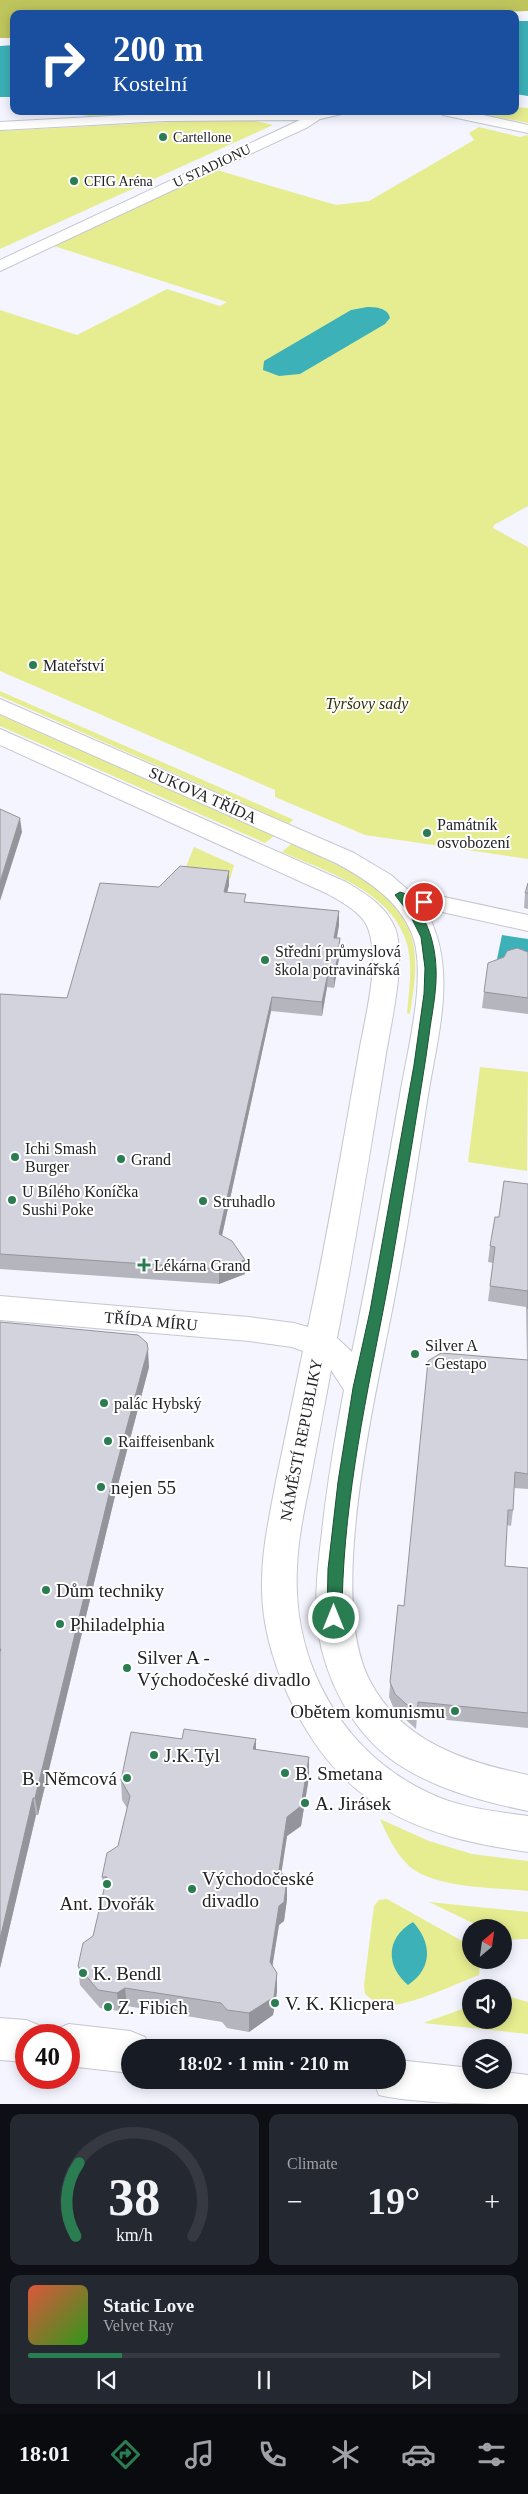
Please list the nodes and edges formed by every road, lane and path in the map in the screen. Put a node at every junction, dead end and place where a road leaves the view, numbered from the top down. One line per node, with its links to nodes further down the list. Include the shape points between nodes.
1 (315, 115): 3 (street, via 175,116); 5 (street, U STADIONU, via 303,124)
2 (462, 115): 4 (street)
3 (0, 126)
4 (528, 129)
5 (0, 266)
6 (0, 706): 8 (street, SUKOVA TŘÍDA, via 330,850 364,868)
7 (0, 736): 9 (street, SUKOVA TŘÍDA, via 322,881 350,895)
8 (400, 895): 10 (street); 12 (street, via 414,912)
9 (372, 912): 14 (street, NÁMĚSTÍ REPUBLIKY, via 386,938 383,989 330,1297)
10 (479, 914): 11 (street); 12 (street, via 459,919)
11 (528, 923)
12 (426, 937): 15 (street, via 430,982 419,1065)
13 (0, 1308): 14 (street, TŘÍDA MÍRU, via 249,1329)
14 (311, 1340): 15 (street, via 337,1354); 17 (street, NÁMĚSTÍ REPUBLIKY, via 278,1580 285,1637 309,1705 339,1752 382,1789 433,1814)
15 (360, 1388): 16 (street, via 335,1569 334,1618 338,1641 354,1686 374,1718 409,1749 463,1777)
16 (528, 1793)
17 (528, 1834)
18 (0, 2039): 19 (street)
19 (15, 2040)
20 (80, 2046): 21 (street)
21 (121, 2051)
22 (406, 2081): 23 (street)
23 (528, 2096)

